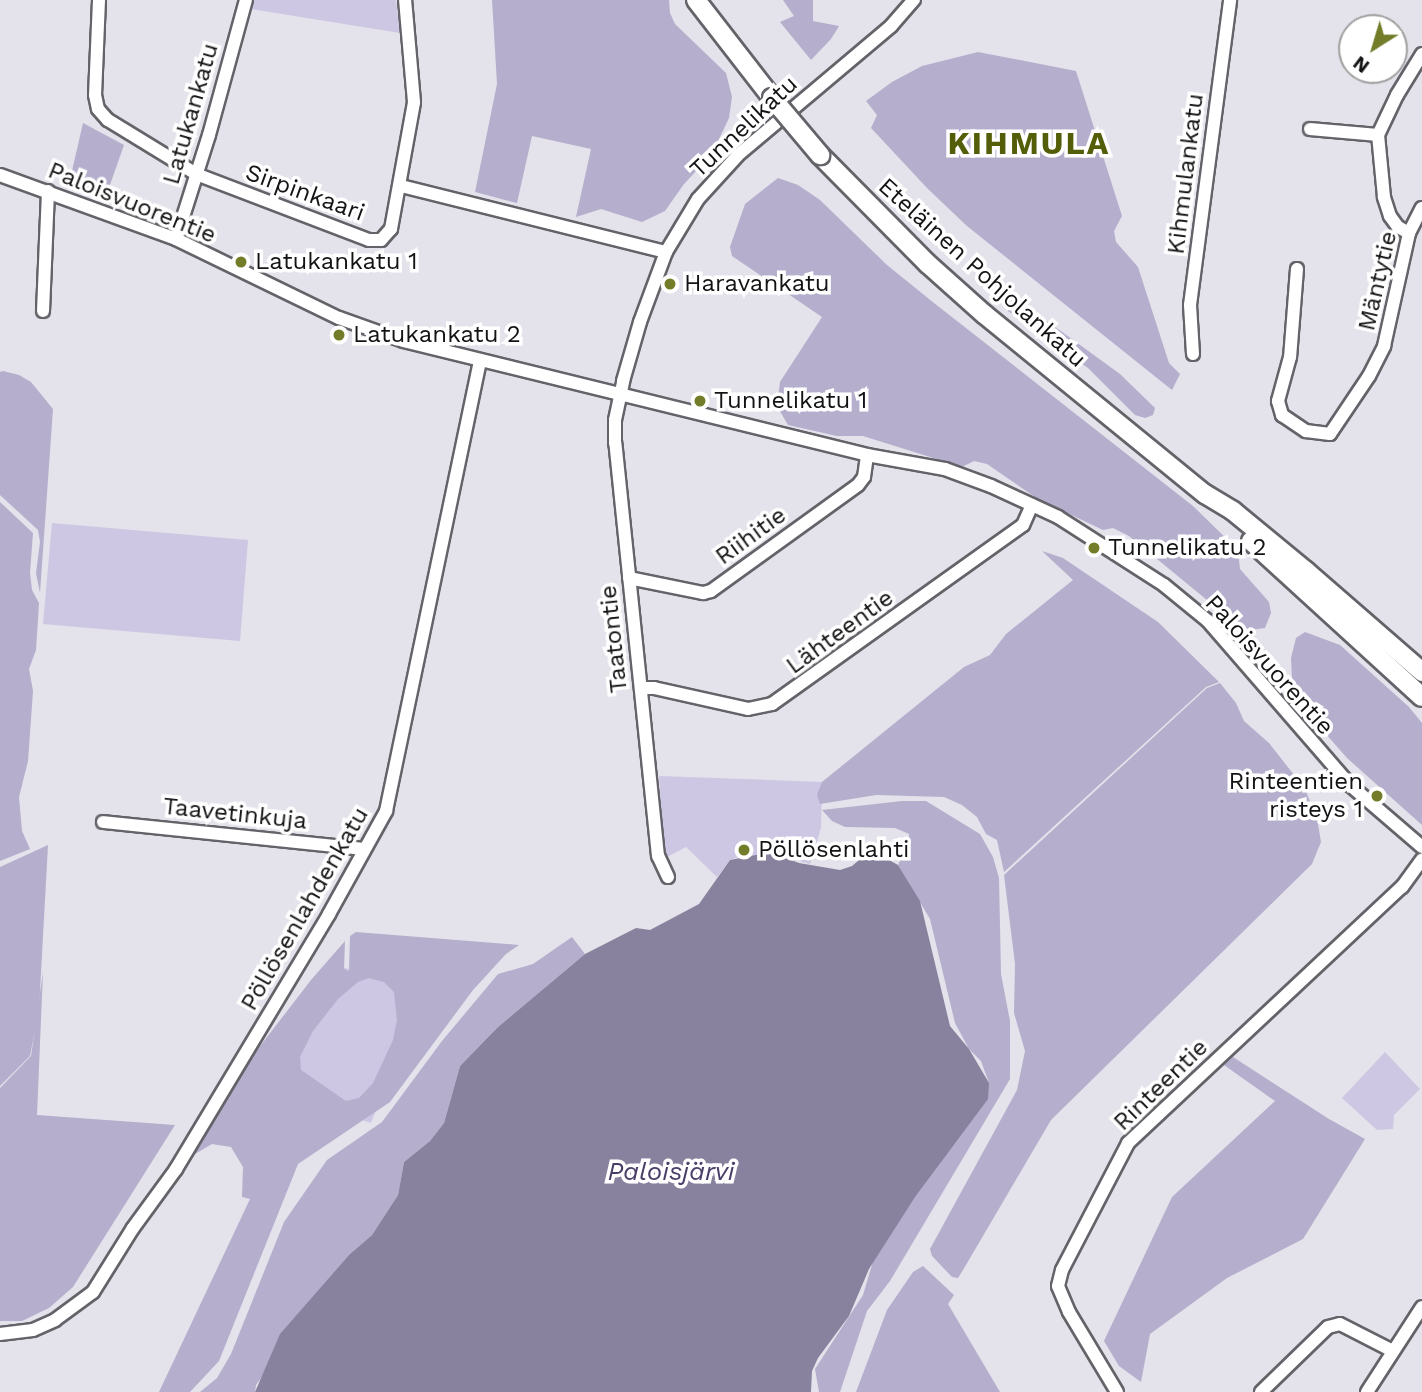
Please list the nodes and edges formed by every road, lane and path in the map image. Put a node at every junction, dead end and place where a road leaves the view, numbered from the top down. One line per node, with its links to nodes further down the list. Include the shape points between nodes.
1 (99, 0): 10 (street, Sirpinkaari, via 98,109 141,142)
2 (246, 0): 10 (street, Latukankatu)
3 (405, 0): 12 (street, Sirpinkaari, via 414,102)
4 (696, 0): 24 (main road, Eteläinen Pohjolankatu, bridge, via 820,155 928,264)
5 (914, 0): 17 (street, Tunnelikatu, via 891,26 738,155 698,199)
6 (1230, 0): 20 (street, Kihmulankatu, via 1191,305)
7 (1422, 54): 9 (street)
8 (1310, 129): 9 (street)
9 (1378, 135): 15 (street, via 1390,216)
10 (196, 174): 12 (street, Sirpinkaari, via 369,240 387,237); 16 (street, Latukankatu)
11 (0, 175): 13 (street, Paloisvuorentie)
12 (401, 186): 17 (street)
13 (48, 191): 16 (street, Paloisvuorentie); 19 (street)
14 (1422, 208): 15 (street, Mäntytie)
15 (1409, 233): 18 (street, Mäntytie, via 1384,346 1330,434 1306,431 1282,415 1278,401 1290,356)
16 (176, 239): 21 (street, Paloisvuorentie, via 368,330)
17 (666, 252): 22 (street, Tunnelikatu)
18 (1297, 269)
19 (43, 311)
20 (1193, 354)
21 (480, 361): 22 (street, Paloisvuorentie); 32 (street, Pöllösenlahdenkatu, via 386,811)
22 (620, 395): 23 (street, Paloisvuorentie); 26 (street, Taatontie, via 615,443)
23 (867, 455): 25 (street, Paloisvuorentie, via 945,469); 26 (street, Riihitie, via 858,485 711,592)
24 (1205, 494): 27 (main road, Eteläinen Pohjolankatu, via 1306,570); 29 (main road, Eteläinen Pohjolankatu, via 1224,517)
25 (1032, 505): 28 (street, Lähteentie, via 1023,525 772,704 748,709); 31 (street, Paloisvuorentie, via 1129,560 1208,621 1325,759)
26 (629, 578): 28 (street, Taatontie)
27 (1422, 672)
28 (641, 688): 34 (street, Taatontie, via 658,856)
29 (1422, 697)
30 (103, 822): 32 (street, Taavetinkuja)
31 (1422, 847)
32 (363, 849): 36 (street, Pöllösenlahdenkatu, via 176,1169 93,1292 33,1330)
33 (1422, 859): 38 (street, Rinteentie, via 1402,887 1146,1123 1123,1151 1058,1286)
34 (668, 877)
35 (1422, 1307): 37 (street)
36 (0, 1334)
37 (1394, 1351): 39 (street, via 1340,1324 1328,1327); 40 (street)
38 (1117, 1392)
39 (1261, 1392)
40 (1367, 1392)

